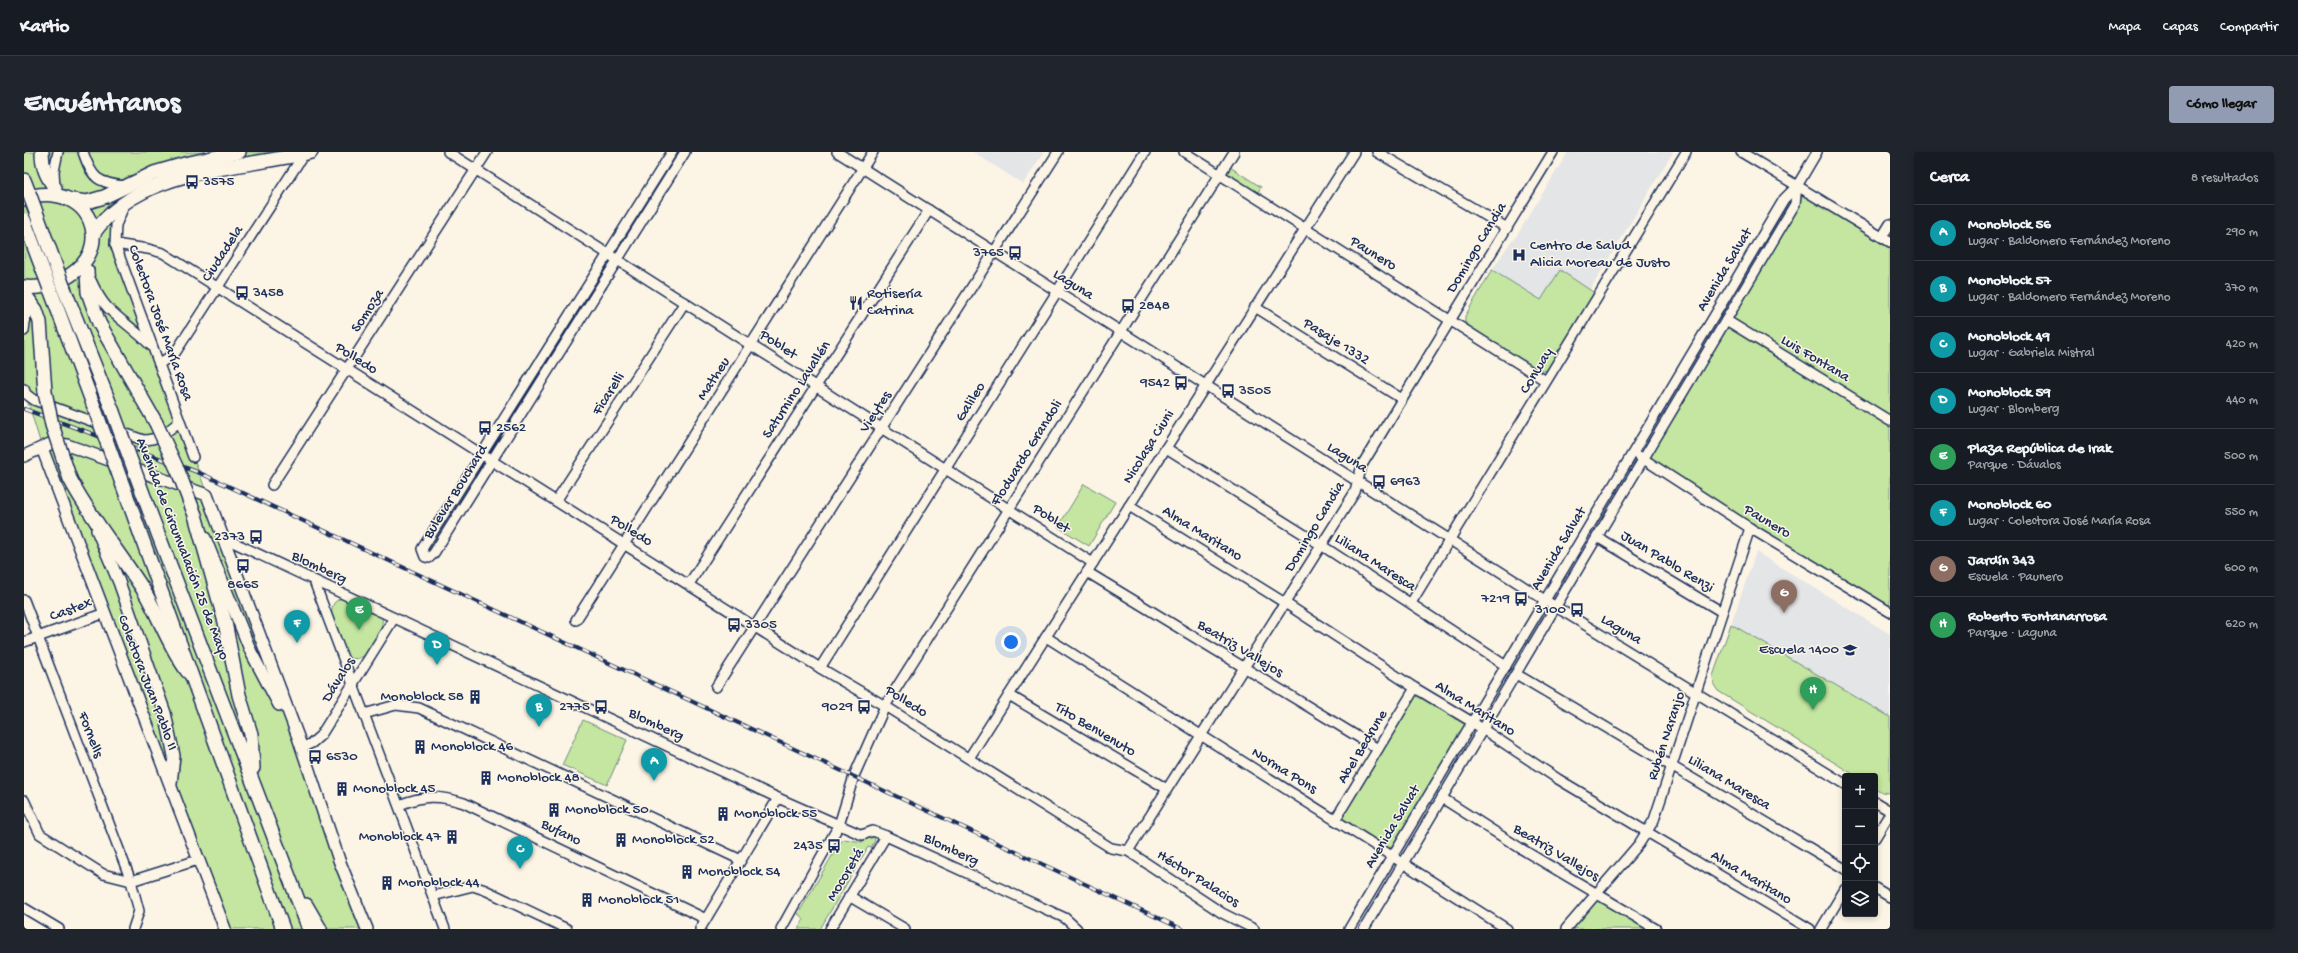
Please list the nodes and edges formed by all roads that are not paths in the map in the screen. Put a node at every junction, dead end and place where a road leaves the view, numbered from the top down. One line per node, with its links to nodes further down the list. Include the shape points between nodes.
1 (42, 152): 30 (highway, via 47,177)
2 (58, 152): 30 (street, via 54,171)
3 (83, 152): 28 (street, via 89,170 97,180 109,185)
4 (239, 152): 22 (highway)
5 (448, 152): 24 (street, Poblet)
6 (487, 152): 24 (street, Somoza)
7 (672, 152): 44 (street, Bulevar Bouchard)
8 (685, 152): 45 (street, Bulevar Bouchard)
9 (836, 152): 23 (street, Laguna)
10 (873, 152): 23 (street, Matheu)
11 (1058, 152): 43 (street, Vieytes)
12 (1145, 152): 48 (street, Galileo)
13 (1184, 152): 26 (street, Paunero)
14 (1234, 152): 26 (street, Floduardo Grandoli)
15 (1354, 152): 37 (street, Nicolasa Ciuni)
16 (1377, 152): 38 (street)
17 (1553, 152): 38 (street, Domingo Candia)
18 (1686, 152): 60 (street, Conway)
19 (1741, 152): 29 (street)
20 (1817, 152): 29 (street, Avenida Salvat)
21 (307, 153): 25 (highway); 47 (street, Ciudadela)
22 (217, 154): 25 (main road); 28 (highway, via 160,171)
23 (863, 168): 34 (street, Laguna); 56 (street, Matheu)
24 (477, 170): 44 (street, Poblet); 59 (street, Somoza)
25 (206, 172): 33 (highway, via 153,188)
26 (1220, 174): 37 (street, Paunero); 55 (street, Floduardo Grandoli)
27 (24, 180): 31 (highway, Avenida de Circunvalación 25 de Mayo)
28 (125, 186): 32 (highway, via 87,202)
29 (1797, 186): 40 (street); 53 (street, Avenida Salvat, via 1795,204); 70 (street, Avenida Salvat, via 1784,199)
30 (55, 188): 32 (street)
31 (26, 196): 32 (highway, via 46,194); 128 (highway, Avenida de Circunvalación 25 de Mayo, bridge, via 113,412)
32 (69, 198): 39 (highway, via 87,215)
33 (128, 199): 39 (highway, via 106,216); 41 (street, Colectora José María Rosa, via 116,225)
34 (929, 210): 43 (street, Laguna); 62 (street, Saturnino Lavallén)
35 (24, 220): 112 (highway, bridge)
36 (1890, 224): 40 (street)
37 (1306, 228): 51 (street, Nicolasa Ciuni); 52 (street, Paunero)
38 (1507, 228): 52 (street, Domingo Candia)
39 (93, 234): 42 (highway)
40 (1886, 240)
41 (115, 244): 47 (street, Polledo, via 163,253); 57 (street, Colectora José María Rosa)
42 (89, 249): 46 (street); 49 (highway, via 79,267 64,280)
43 (995, 251): 48 (street, Laguna); 67 (street, Vieytes)
44 (608, 253): 45 (street, Poblet); 71 (street, Bulevar Bouchard)
45 (617, 259): 50 (street, Poblet); 75 (street, Bulevar Bouchard)
46 (87, 271): 57 (street, via 97,293 108,308); 84 (highway, bridge, via 88,292 99,323 156,423)
47 (218, 288): 58 (street, Ciudadela, via 175,353); 59 (street, Polledo)
48 (1057, 291): 55 (street, Laguna); 76 (street, Galileo)
49 (25, 293): 54 (street, via 28,306); 80 (highway, bridge, via 40,322 45,392 52,425 70,479)
50 (685, 302): 56 (street, Poblet); 79 (street, Ficarelli)
51 (1255, 307): 61 (street, Nicolasa Ciuni); 64 (street, Pasaje 1332)
52 (1450, 319): 60 (street, Paunero); 64 (street, Domingo Candia)
53 (1726, 320): 66 (street, Luis Fontana); 74 (street, Avenida Salvat)
54 (24, 331)
55 (1121, 331): 61 (street, Laguna); 82 (street, Floduardo Grandoli)
56 (752, 345): 62 (street, Poblet); 88 (street, Matheu)
57 (154, 348): 58 (street, Colectora José María Rosa)
58 (159, 364): 65 (street, Colectora José María Rosa)
59 (347, 369): 71 (street, Polledo); 78 (street, Somoza)
60 (1546, 381): 87 (street, Conway)
61 (1206, 385): 69 (street, Nicolasa Ciuni); 77 (street, Laguna)
62 (816, 386): 67 (street, Poblet); 93 (street, Saturnino Lavallén)
63 (25, 392): 65 (street, via 34,400 144,440 161,437)
64 (1402, 400): 77 (street, Domingo Candia, via 1362,465)
65 (180, 421): 73 (street, Colectora José María Rosa)
66 (1890, 421)
67 (882, 428): 76 (street, Poblet); 104 (street, Vieytes)
68 (42, 448): 72 (main road); 85 (main road, via 52,443 67,445 207,495); 101 (main road, Colectora Juan Pablo II)
69 (1166, 448): 81 (street, Nicolasa Ciuni); 89 (street, Liliana Maresca)
70 (1632, 453): 74 (street, Paunero); 95 (street, Avenida Salvat)
71 (482, 454): 75 (street, Polledo); 75 (street, Bulevar Bouchard, via 422,549 425,557 432,556)
72 (24, 456)
73 (193, 457)
74 (1643, 459): 83 (street, Paunero); 86 (street, Avenida Salvat)
75 (492, 461): 79 (street, Polledo)
76 (946, 469): 82 (street, Poblet); 109 (street, Galileo)
77 (1358, 481): 87 (street, Laguna); 89 (street, Domingo Candia, via 1355,492)
78 (272, 485)
79 (556, 501): 88 (street, Polledo)
80 (85, 506): 112 (highway, via 144,592 174,653); 130 (main road, via 119,582 165,713 174,756)
81 (1129, 506): 90 (street, Nicolasa Ciuni); 96 (street, Alma Maritano)
82 (1009, 509): 90 (street, Poblet); 118 (street, Floduardo Grandoli)
83 (1750, 528): 99 (street, Rubén Naranjo); 100 (street, Paunero)
84 (201, 529): 123 (main road, via 252,652); 128 (highway, via 225,622 239,695 251,734)
85 (222, 537): 92 (street, Blomberg); 123 (main road)
86 (1597, 537): 98 (street, Avenida Salvat); 99 (street, Juan Pablo Renzi)
87 (1451, 540): 95 (street, Laguna); 97 (street, Conway)
88 (625, 544): 93 (street, Polledo); 103 (street, Matheu)
89 (1321, 545): 96 (street, Domingo Candia); 97 (street, Liliana Maresca)
90 (1093, 563): 91 (street, Nicolasa Ciuni)
91 (1087, 572): 106 (street, Nicolasa Ciuni); 110 (street, Beatriz Vallejos)
92 (314, 581): 102 (street, Blomberg); 113 (street)
93 (688, 584): 104 (street, Polledo)
94 (24, 600): 105 (street, Fornells)
95 (1545, 600): 98 (street, Laguna); 108 (street, Avenida Salvat)
96 (1285, 603): 110 (street, Domingo Candia); 115 (street, Alma Maritano)
97 (1411, 603): 108 (street, Liliana Maresca)
98 (1556, 606): 111 (street, Avenida Salvat); 116 (street, Laguna)
99 (1722, 612): 116 (street, Rubén Naranjo)
100 (1890, 612)
101 (105, 613): 105 (street, Castex); 130 (main road, Colectora Juan Pablo II)
102 (394, 618): 113 (street, Dávalos); 132 (street, Blomberg)
103 (576, 620)
104 (755, 626): 109 (street, Polledo); 114 (street, Vieytes)
105 (37, 637): 107 (street, Castex); 150 (street, Fornells)
106 (1046, 637): 117 (street, Nicolasa Ciuni); 122 (street, Norma Pons)
107 (24, 642)
108 (1506, 666): 120 (street, Avenida Salvat)
109 (820, 668): 118 (street, Polledo)
110 (1244, 668): 122 (street, Domingo Candia); 125 (street, Beatriz Vallejos)
111 (1516, 674): 121 (street, Avenida Salvat); 127 (street, Liliana Maresca)
112 (196, 683): 159 (highway)
113 (353, 684): 119 (street); 124 (street, Dávalos, via 321,735)
114 (716, 687)
115 (1415, 688): 120 (street, Alma Maritano); 125 (street, Abel Bedrune)
116 (1696, 692): 127 (street, Rubén Naranjo); 129 (street, Laguna)
117 (1009, 695): 126 (street, Nicolasa Ciuni); 131 (street, Tito Benvenuto)
118 (885, 706): 126 (street, Polledo); 139 (street, Floduardo Grandoli, via 854,776)
119 (364, 714): 136 (street); 146 (street, via 396,705 419,708)
120 (1472, 722): 121 (street, Alma Maritano); 144 (street, Avenida Salvat)
121 (1483, 729): 133 (street, Avenida Salvat); 140 (street, Alma Maritano, via 1558,779)
122 (1201, 736): 131 (street, Domingo Candia); 138 (street, Norma Pons)
123 (298, 737): 124 (main road)
124 (301, 748): 165 (main road, via 339,860)
125 (1378, 750): 138 (street, Abel Bedrune)
126 (969, 758): 143 (street, Polledo, via 1111,848)
127 (1672, 765): 140 (street, Rubén Naranjo, via 1654,820); 148 (street, Liliana Maresca)
128 (254, 782): 149 (highway, Avenida de Circunvalación 25 de Mayo)
129 (1842, 782)
130 (171, 787): 145 (main road, Colectora Juan Pablo II)
131 (1167, 789): 143 (street, Domingo Candia)
132 (778, 798): 139 (street, Blomberg); 146 (street)
133 (1442, 798): 147 (street, Avenida Salvat); 152 (street, Beatriz Vallejos)
134 (1878, 804): 137 (street)
135 (25, 805): 150 (street, via 40,834 103,874)
136 (399, 805): 154 (street); 158 (street, Bufano, via 425,797 443,796 464,802)
137 (1890, 812): 141 (street)
138 (1335, 820): 144 (street, Norma Pons)
139 (839, 825): 142 (street, Blomberg, via 862,835 872,831); 169 (street, Floduardo Grandoli)
140 (1647, 832): 152 (street, Rubén Naranjo); 179 (street, Alma Maritano)
141 (1878, 833)
142 (886, 836): 155 (street, Mocoretá); 172 (street, Blomberg, via 1065,918)
143 (1128, 851): 173 (street, Héctor Palacios, via 1222,913)
144 (1392, 856): 147 (street, Norma Pons); 174 (street, Avenida Salvat)
145 (198, 860): 150 (street); 160 (main road, Colectora Juan Pablo II)
146 (741, 860): 158 (street)
147 (1403, 863): 175 (street, Avenida Salvat); 176 (street, Norma Pons)
148 (1842, 867)
149 (289, 876): 163 (highway, Avenida de Circunvalación 25 de Mayo); 164 (highway)
150 (131, 881): 162 (street, Fornells, via 139,911)
151 (1878, 890): 156 (street)
152 (1597, 894): 177 (street, Rubén Naranjo); 178 (street, Beatriz Vallejos)
153 (1842, 894): 180 (street)
154 (433, 896): 166 (street); 167 (street, via 473,886)
155 (849, 896): 170 (street, Mocoretá); 171 (street)
156 (1890, 897)
157 (24, 908): 161 (street)
158 (706, 919): 168 (street)
159 (282, 927)
160 (224, 928)
161 (59, 929)
162 (133, 929)
163 (309, 929)
164 (320, 929)
165 (367, 929)
166 (445, 929)
167 (567, 929)
168 (700, 929)
169 (781, 929)
170 (830, 929)
171 (905, 929)
172 (1076, 929)
173 (1254, 929)
174 (1349, 929)
175 (1364, 929)
176 (1507, 929)
177 (1566, 929)
178 (1656, 929)
179 (1810, 929)
180 (1821, 929)

